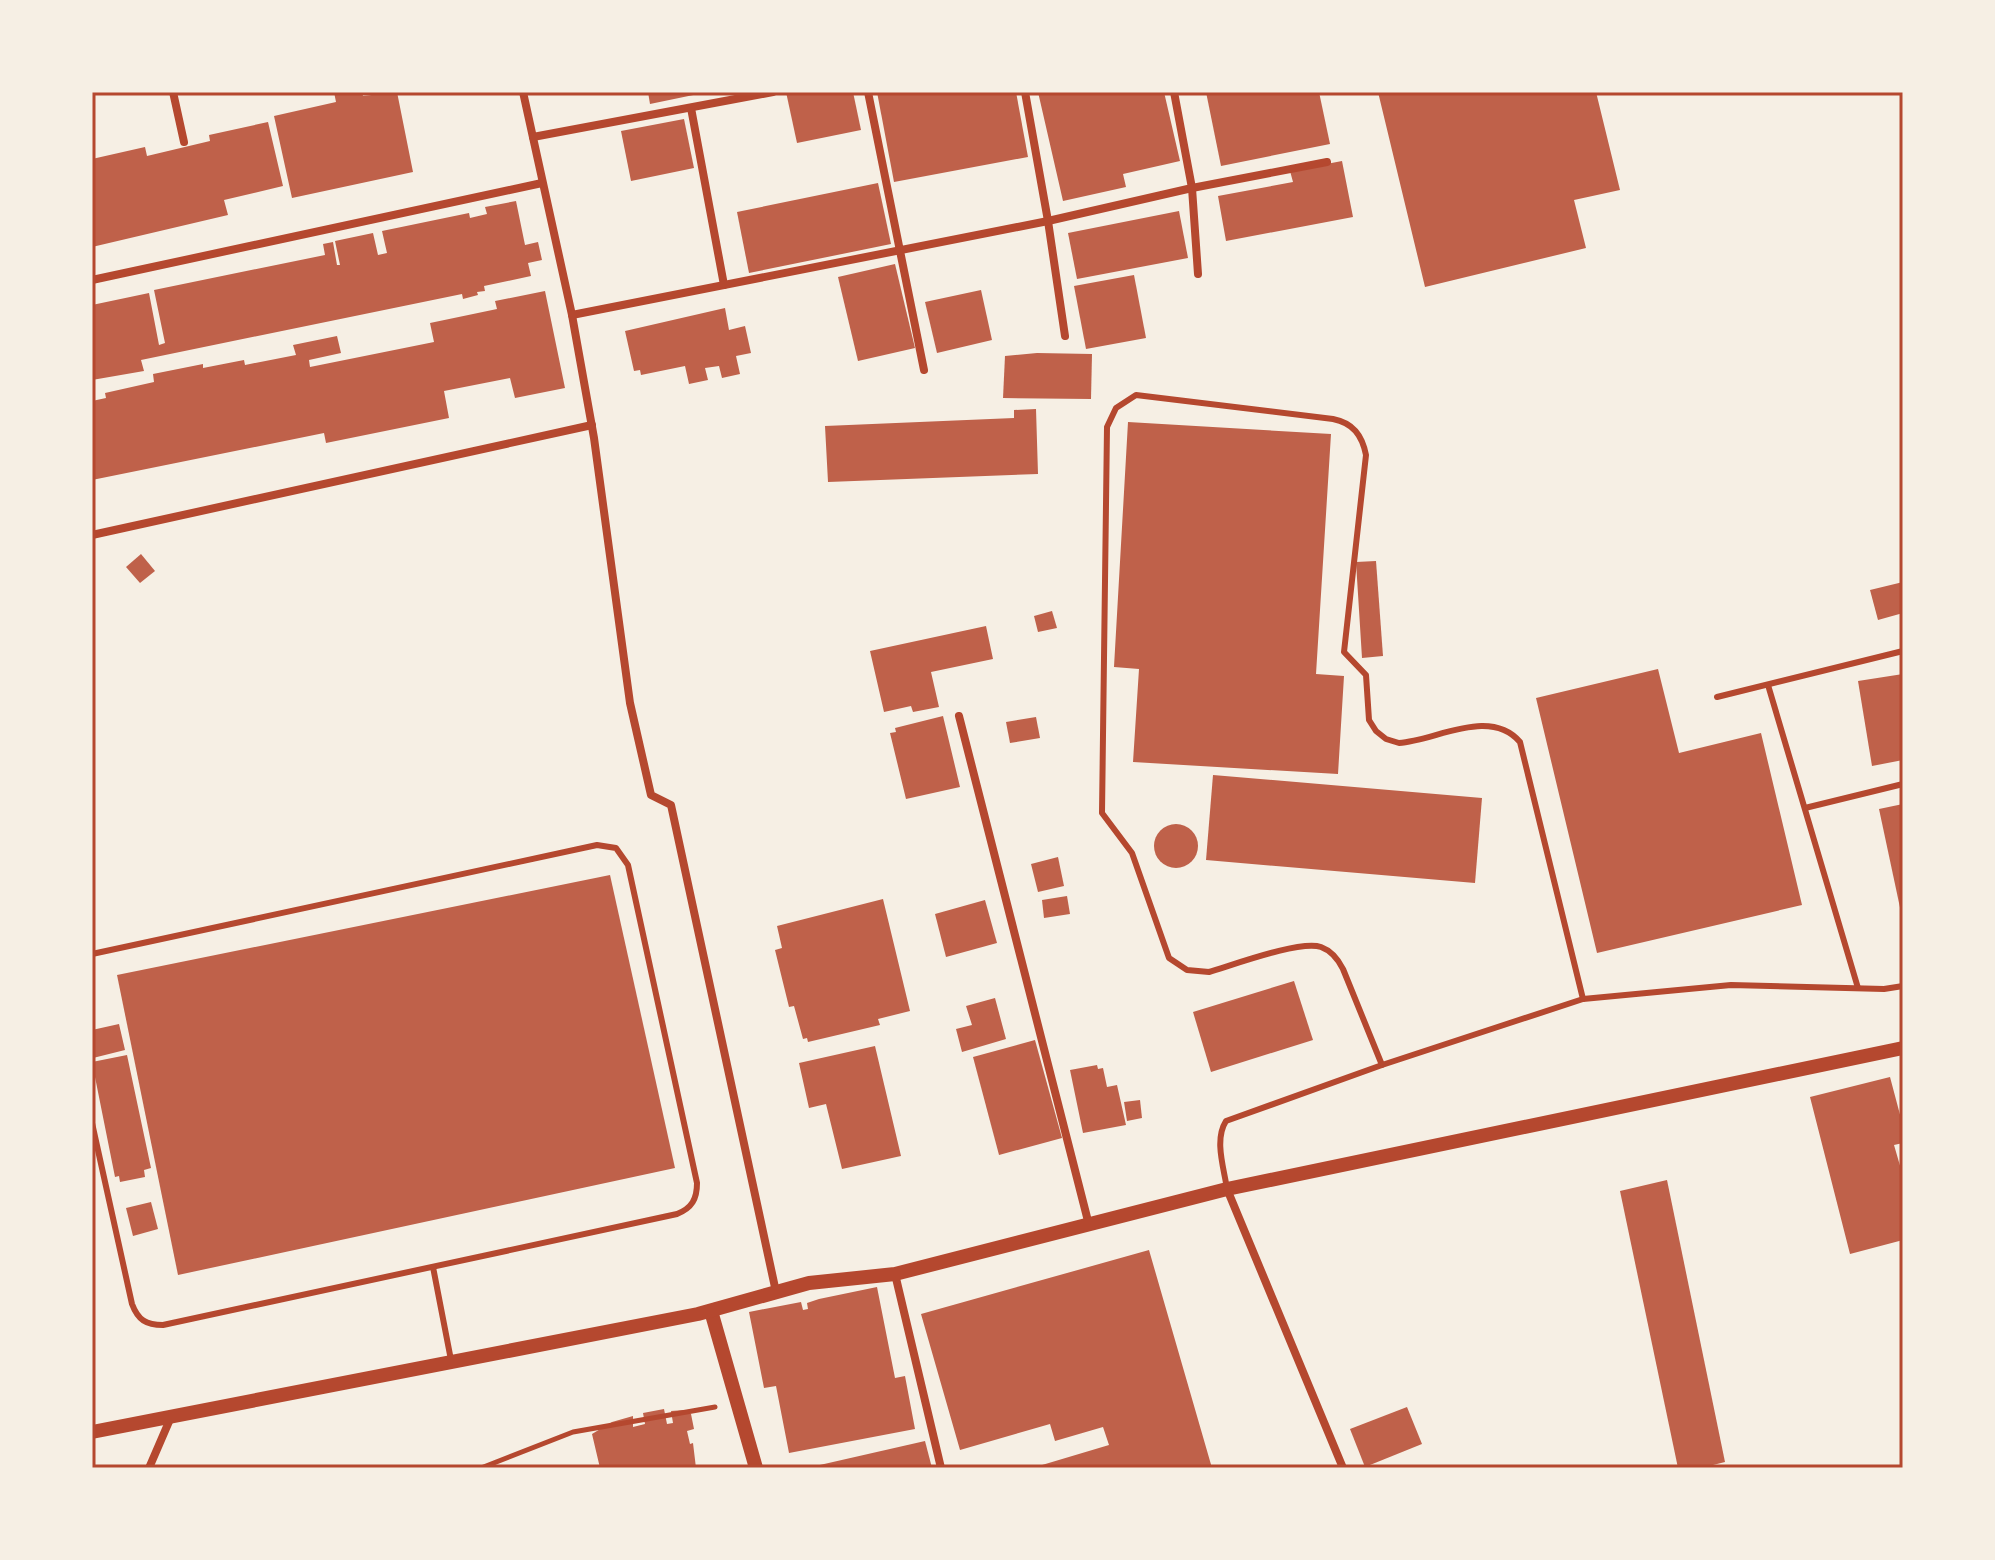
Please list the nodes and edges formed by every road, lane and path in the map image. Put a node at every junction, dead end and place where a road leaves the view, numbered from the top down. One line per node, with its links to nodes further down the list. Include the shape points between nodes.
1 (173, 92): 9 (street)
2 (523, 92): 8 (street)
3 (773, 92): 7 (street)
4 (868, 92): 14 (street)
5 (1025, 92): 13 (street)
6 (1174, 92): 12 (street)
7 (691, 108): 8 (street); 17 (street)
8 (533, 137): 11 (street)
9 (184, 142)
10 (1327, 162): 12 (street)
11 (542, 183): 16 (street); 18 (street)
12 (1192, 188): 13 (street); 15 (street)
13 (1048, 221): 14 (street); 19 (street)
14 (899, 251): 17 (street); 20 (street)
15 (1198, 274)
16 (92, 280)
17 (724, 285): 18 (street)
18 (572, 315): 21 (street)
19 (1065, 336)
20 (924, 370)
21 (592, 425): 22 (street); 40 (street, via 630,703 651,795 671,805)
22 (92, 535)
23 (1903, 651): 24 (lane)
24 (1768, 685): 25 (lane); 28 (lane)
25 (1717, 697)
26 (959, 716): 37 (street)
27 (1903, 784): 28 (lane)
28 (1805, 808): 31 (lane)
29 (92, 954): 38 (lane, via 597,845 616,848 628,865 697,1183 693,1203 677,1214)
30 (1903, 986): 31 (lane)
31 (1858, 988): 32 (lane, via 1731,985)
32 (1583, 999): 34 (lane); 34 (lane, via 1520,742 1513,733 1491,725 1399,743 1386,739 1369,720 1366,675 1344,652 1366,455 1359,435 1333,419 1136,395 1116,408 1107,427 1102,813 1132,853 1164,948 1177,965 1209,972 1299,947 1321,947 1343,969)
33 (1903, 1048): 36 (street)
34 (1382, 1065): 36 (lane, via 1226,1121 1220,1142)
35 (92, 1123): 38 (lane, via 132,1304 143,1321 163,1325)
36 (1227, 1189): 37 (street); 50 (street)
37 (1089, 1226): 39 (street)
38 (433, 1267): 42 (lane)
39 (895, 1274): 40 (street); 49 (street)
40 (776, 1292): 41 (street)
41 (711, 1311): 42 (street); 43 (street)
42 (452, 1363): 44 (street)
43 (739, 1403): 47 (path, via 573,1432); 48 (street)
44 (171, 1417): 45 (street); 46 (street)
45 (92, 1432)
46 (149, 1468)
47 (481, 1468)
48 (756, 1468)
49 (941, 1468)
50 (1343, 1468)

